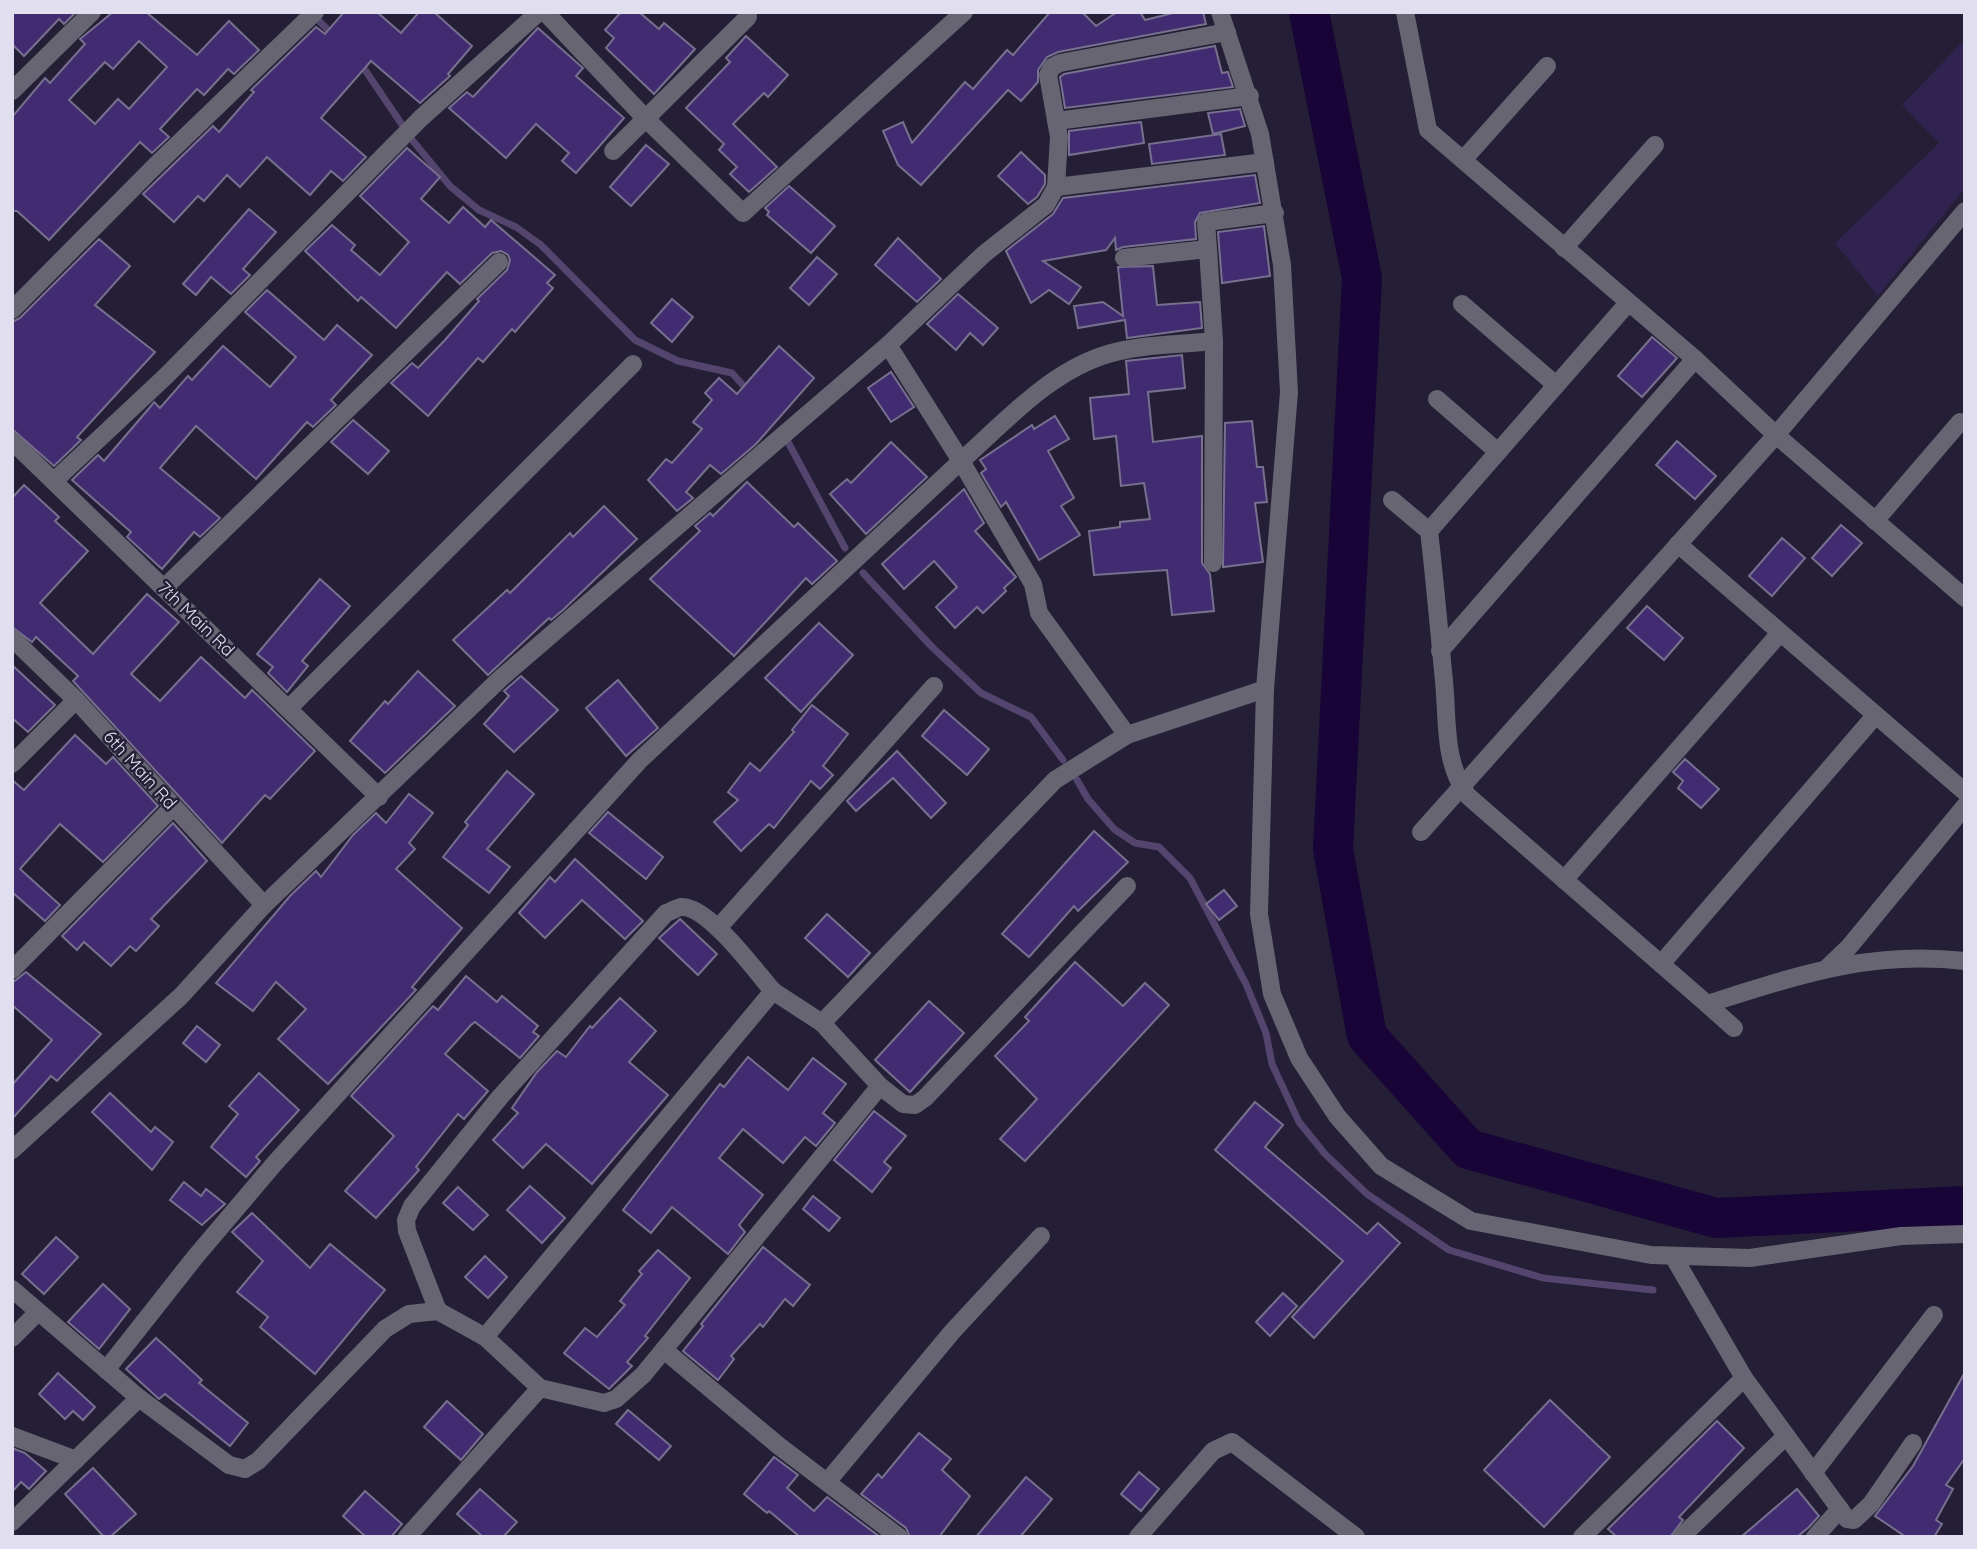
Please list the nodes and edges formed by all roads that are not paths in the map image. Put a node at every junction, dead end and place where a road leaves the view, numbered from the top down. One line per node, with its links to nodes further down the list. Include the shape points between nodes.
1 (92, 12): 11 (street)
2 (315, 12): 28 (street)
3 (539, 12): 40 (street, via 399,139 166,376)
4 (545, 12): 13 (street)
5 (964, 12): 13 (street, via 743,213)
6 (1220, 12): 9 (street)
7 (1405, 12): 17 (street, via 1428,130)
8 (748, 16): 13 (street)
9 (1227, 32): 12 (street); 14 (street, via 1055,65 1048,75)
10 (1547, 66): 17 (street)
11 (12, 91)
12 (1250, 96): 14 (street); 18 (street)
13 (646, 119): 16 (street)
14 (1056, 121): 19 (street)
15 (1654, 145): 22 (street)
16 (613, 151)
17 (1463, 160): 22 (street)
18 (1265, 162): 19 (street); 21 (street)
19 (1056, 187): 30 (street, via 1046,205 984,254)
20 (1965, 211): 36 (street)
21 (1275, 213): 23 (street, via 1206,222); 52 (street, via 1289,392)
22 (1564, 248): 26 (street)
23 (1208, 250): 24 (street); 29 (street)
24 (1124, 258)
25 (499, 262): 46 (street)
26 (1628, 303): 31 (street); 33 (street)
27 (1462, 304): 33 (street)
28 (12, 310)
29 (1214, 341): 39 (street, via 1125,350 1088,360 1051,383); 45 (street)
30 (888, 345): 39 (street); 60 (street, via 501,678)
31 (1695, 359): 36 (street); 50 (street)
32 (633, 364): 54 (street)
33 (1556, 385): 38 (street)
34 (1437, 399): 38 (street)
35 (1960, 422): 42 (street)
36 (1776, 435): 42 (street); 44 (street)
37 (12, 440): 40 (street, 7th Main Rd)
38 (1498, 452): 43 (street)
39 (961, 461): 56 (street, via 1032,584 1039,613); 88 (street, via 640,760 275,1163)
40 (54, 481): 46 (street, 7th Main Rd)
41 (1392, 500): 43 (street)
42 (1875, 521): 47 (street)
43 (1429, 531): 50 (street)
44 (1678, 544): 48 (street); 58 (street)
45 (1213, 562)
46 (164, 588): 54 (street, 7th Main Rd)
47 (1965, 598)
48 (1780, 633): 55 (street); 64 (street)
49 (12, 638): 53 (street, 6th Main Rd)
50 (1440, 651): 58 (street, via 1446,729)
51 (934, 686): 67 (street)
52 (1265, 689): 56 (street); 80 (street, via 1259,914 1265,954 1272,994 1299,1058 1337,1116 1381,1166 1471,1221)
53 (76, 700): 57 (street); 62 (street, 6th Main Rd)
54 (288, 709): 60 (street, 7th Main Rd)
55 (1874, 717): 59 (street); 69 (street)
56 (1127, 734): 74 (street, via 1055,780)
57 (12, 764)
58 (1461, 787): 63 (street); 64 (street)
59 (1965, 792)
60 (379, 797): 66 (street)
61 (1965, 806): 70 (street)
62 (173, 807): 66 (street, 6th Main Rd); 71 (street)
63 (1420, 832)
64 (1564, 880): 69 (street)
65 (1127, 886): 76 (street, via 926,1098 915,1105 903,1104)
66 (264, 905): 77 (street, via 181,996)
67 (718, 929): 72 (street); 82 (street, via 693,910 681,907 666,913 500,1097 412,1206 407,1231)
68 (1965, 961): 70 (street, via 1920,956)
69 (1661, 964): 73 (street)
70 (1828, 967): 73 (street)
71 (12, 970)
72 (772, 991): 74 (street); 85 (street)
73 (1707, 1004): 75 (street)
74 (822, 1023): 76 (street)
75 (1734, 1028)
76 (880, 1086): 87 (street)
77 (12, 1150)
78 (1965, 1234): 80 (street, via 1900,1236 1750,1258)
79 (1041, 1236): 97 (street, via 952,1332)
80 (1673, 1256): 89 (street)
81 (12, 1289): 83 (street)
82 (438, 1311): 85 (street); 91 (street, via 409,1314 384,1329 258,1461 245,1469 229,1465)
83 (38, 1312): 86 (street); 88 (street)
84 (1934, 1315): 96 (street)
85 (485, 1337): 90 (street)
86 (12, 1338)
87 (664, 1350): 90 (street, via 630,1389 604,1403); 97 (street)
88 (106, 1370): 91 (street)
89 (1744, 1378): 93 (street); 104 (street)
90 (540, 1388): 100 (street)
91 (139, 1398): 95 (street)
92 (12, 1436): 95 (street)
93 (1786, 1436): 96 (street); 105 (street)
94 (1913, 1443): 98 (street, via 1863,1512 1854,1520)
95 (76, 1460): 99 (street)
96 (1814, 1473): 98 (street)
97 (827, 1482): 101 (street)
98 (1840, 1509): 106 (street)
99 (12, 1522)
100 (407, 1537)
101 (898, 1537)
102 (1138, 1537): 103 (street, via 1213,1451 1232,1442)
103 (1356, 1537)
104 (1582, 1537)
105 (1681, 1537)
106 (1815, 1537)

